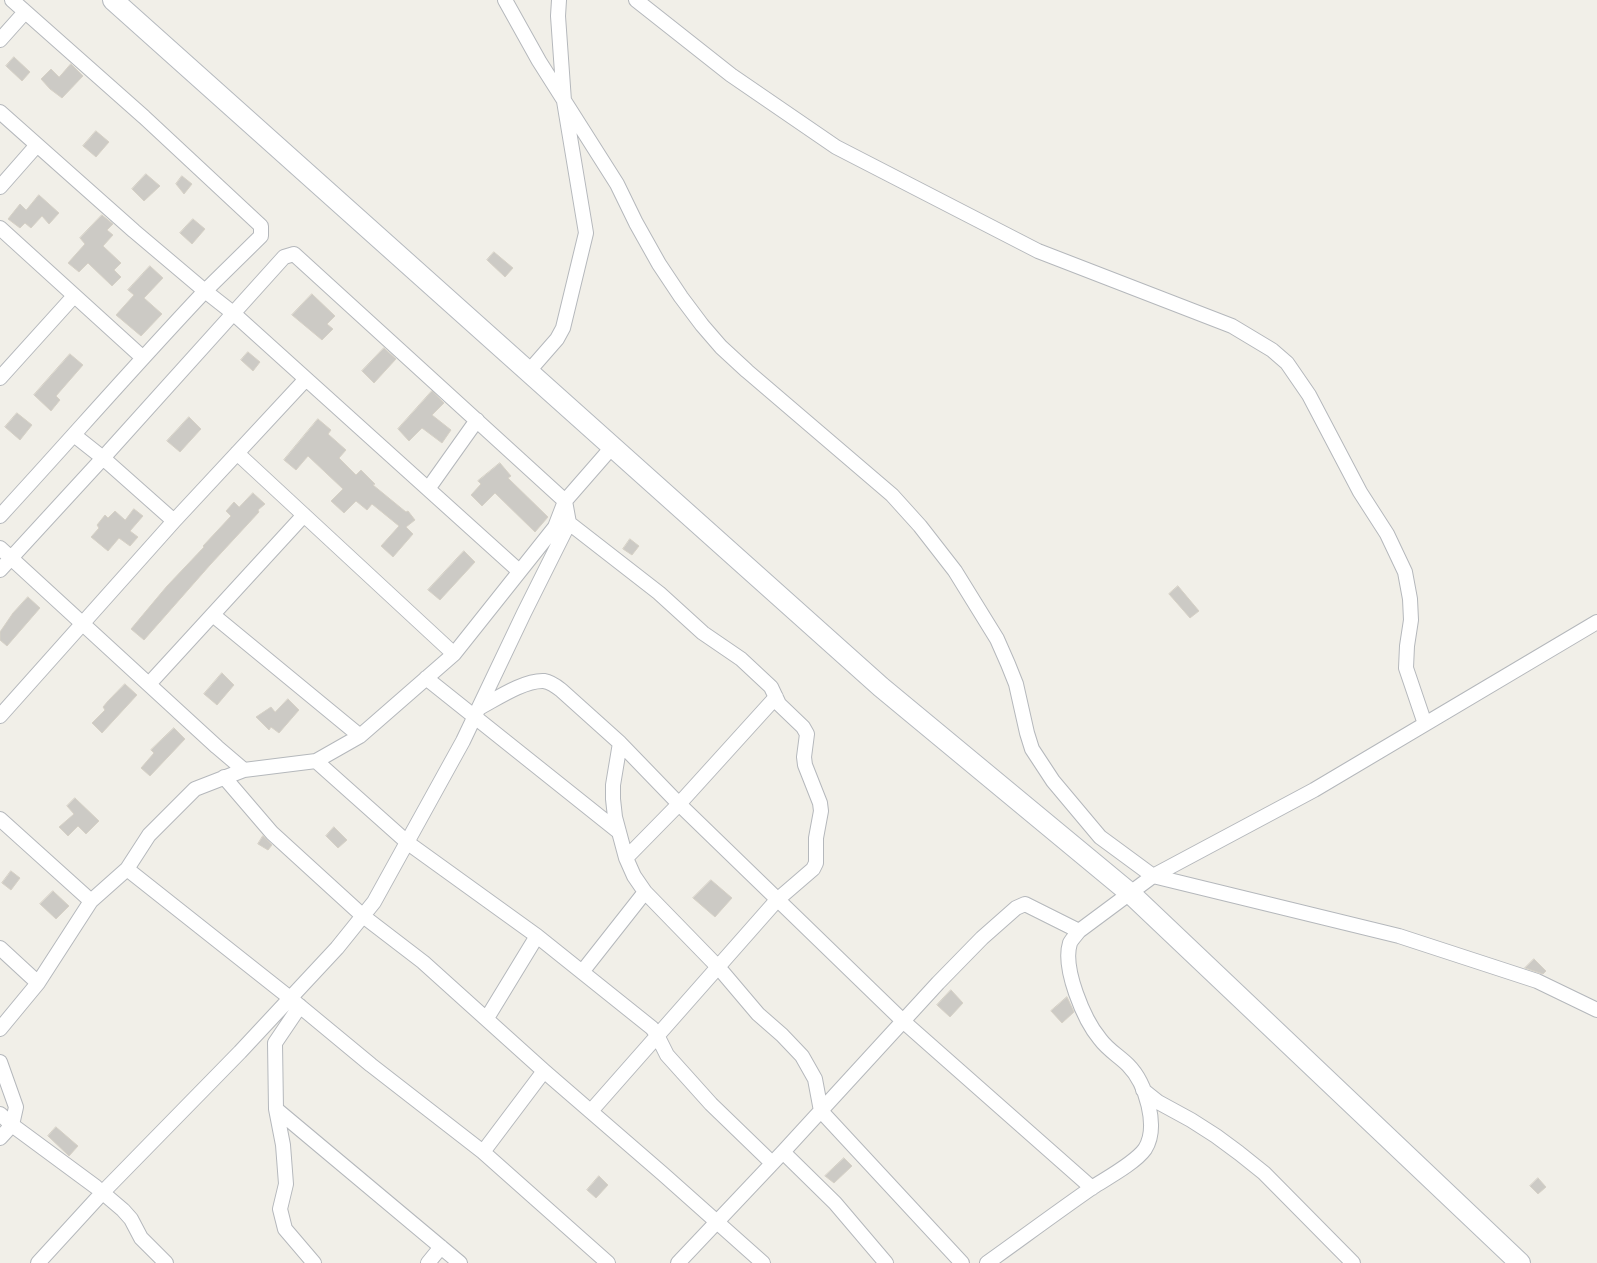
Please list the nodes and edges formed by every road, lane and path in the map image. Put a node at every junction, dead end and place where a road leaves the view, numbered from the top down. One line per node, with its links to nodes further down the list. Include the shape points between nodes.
1 (12, 0): 6 (street)
2 (113, 0): 17 (main road)
3 (505, 0): 8 (street)
4 (558, 0): 8 (street)
5 (636, 0): 44 (street, via 731,74 836,147 1038,251 1232,326 1287,363 1309,395 1360,492 1388,534 1405,572 1411,620 1406,668)
6 (25, 12): 7 (street); 13 (street, via 261,226 261,236)
7 (0, 40)
8 (564, 101): 17 (street, via 586,233 563,328); 56 (street, via 617,184 659,264 702,325 747,371 892,495 949,563 997,639 1016,684 1032,749 1052,781 1100,837)
9 (0, 112): 10 (street)
10 (37, 145): 11 (street); 13 (street)
11 (0, 187)
12 (0, 228): 14 (street)
13 (205, 291): 15 (street); 16 (street)
14 (74, 296): 16 (street); 18 (street)
15 (233, 313): 19 (street); 20 (street, via 284,257 294,254); 24 (street)
16 (142, 358): 21 (street)
17 (529, 371): 22 (main road)
18 (0, 378)
19 (306, 379): 23 (street); 25 (street)
20 (477, 420): 25 (street); 26 (street)
21 (74, 435): 24 (street); 28 (street)
22 (613, 446): 26 (street); 58 (main road, via 881,687)
23 (236, 453): 27 (street); 29 (street)
24 (103, 458): 29 (street); 32 (street)
25 (428, 489): 34 (street)
26 (565, 501): 30 (street); 34 (street, via 555,527)
27 (304, 515): 35 (street); 38 (street)
28 (0, 516)
29 (174, 521): 37 (street)
30 (568, 524): 41 (street, via 741,659 771,687); 42 (street)
31 (0, 548): 32 (street)
32 (11, 557): 33 (street); 37 (street)
33 (0, 570)
34 (519, 571): 38 (street)
35 (212, 615): 40 (street); 45 (street)
36 (1597, 622): 44 (street)
37 (83, 624): 40 (street); 43 (street)
38 (454, 654): 39 (street)
39 (426, 678): 42 (street); 45 (street)
40 (149, 684): 48 (street)
41 (776, 697): 50 (street); 60 (street, via 806,734 805,765 821,811 816,863)
42 (476, 713): 46 (street, via 530,682 544,681 561,690); 52 (street); 53 (street)
43 (0, 716)
44 (1425, 724): 56 (street, via 1314,790)
45 (360, 736): 47 (street)
46 (620, 744): 50 (street); 52 (street, via 613,792)
47 (316, 761): 48 (street); 53 (street)
48 (244, 770): 49 (street)
49 (224, 777): 55 (street, via 195,789 149,835); 61 (street, via 272,833)
50 (679, 804): 54 (street); 60 (street)
51 (0, 819): 59 (street)
52 (620, 832): 54 (street)
53 (408, 842): 61 (street); 63 (street)
54 (626, 858): 57 (street)
55 (128, 869): 59 (street); 68 (street)
56 (1153, 876): 58 (street); 69 (street, via 1399,936 1537,981)
57 (645, 892): 65 (street); 66 (street)
58 (1131, 894): 62 (street); 102 (main road)
59 (92, 900): 67 (street)
60 (777, 900): 65 (street); 71 (street)
61 (363, 916): 68 (street); 70 (street, via 423,962)
62 (1079, 931): 71 (street, via 1034,907 1025,904 1016,908 982,938); 76 (street, via 1071,942 1068,955 1079,1002 1100,1040 1127,1064)
63 (537, 936): 66 (street); 70 (street)
64 (0, 948): 67 (street)
65 (719, 968): 73 (street); 79 (street, via 758,1014 802,1056 815,1079)
66 (582, 972): 73 (street)
67 (38, 982): 72 (street)
68 (295, 1002): 77 (street, via 274,1043); 83 (street); 87 (street, via 240,1052)
69 (1595, 1008)
70 (486, 1018): 75 (street)
71 (904, 1022): 79 (street); 86 (street)
72 (0, 1029)
73 (657, 1034): 78 (street); 85 (street, via 667,1055 711,1104)
74 (0, 1062): 81 (street, via 16,1107)
75 (544, 1071): 78 (street); 83 (street)
76 (1143, 1090): 86 (street, via 1150,1113 1146,1148 1138,1158); 101 (street, via 1224,1142 1264,1173)
77 (276, 1109): 89 (street); 92 (street, via 286,1184 280,1209 285,1229)
78 (591, 1111): 88 (street)
79 (821, 1111): 84 (street); 99 (street)
80 (0, 1114): 81 (street)
81 (12, 1125): 82 (street); 87 (street)
82 (0, 1138)
83 (483, 1152): 95 (street)
84 (783, 1152): 85 (street); 98 (street, via 835,1202)
85 (772, 1163): 88 (street)
86 (1092, 1188): 100 (street)
87 (103, 1192): 90 (street); 91 (street, via 131,1219 141,1238)
88 (716, 1221): 96 (street); 97 (street)
89 (441, 1247): 93 (street); 94 (street)
90 (38, 1263)
91 (166, 1263)
92 (314, 1263)
93 (428, 1263)
94 (460, 1263)
95 (608, 1263)
96 (678, 1263)
97 (763, 1263)
98 (886, 1263)
99 (962, 1263)
100 (987, 1263)
101 (1353, 1263)
102 (1520, 1263)

